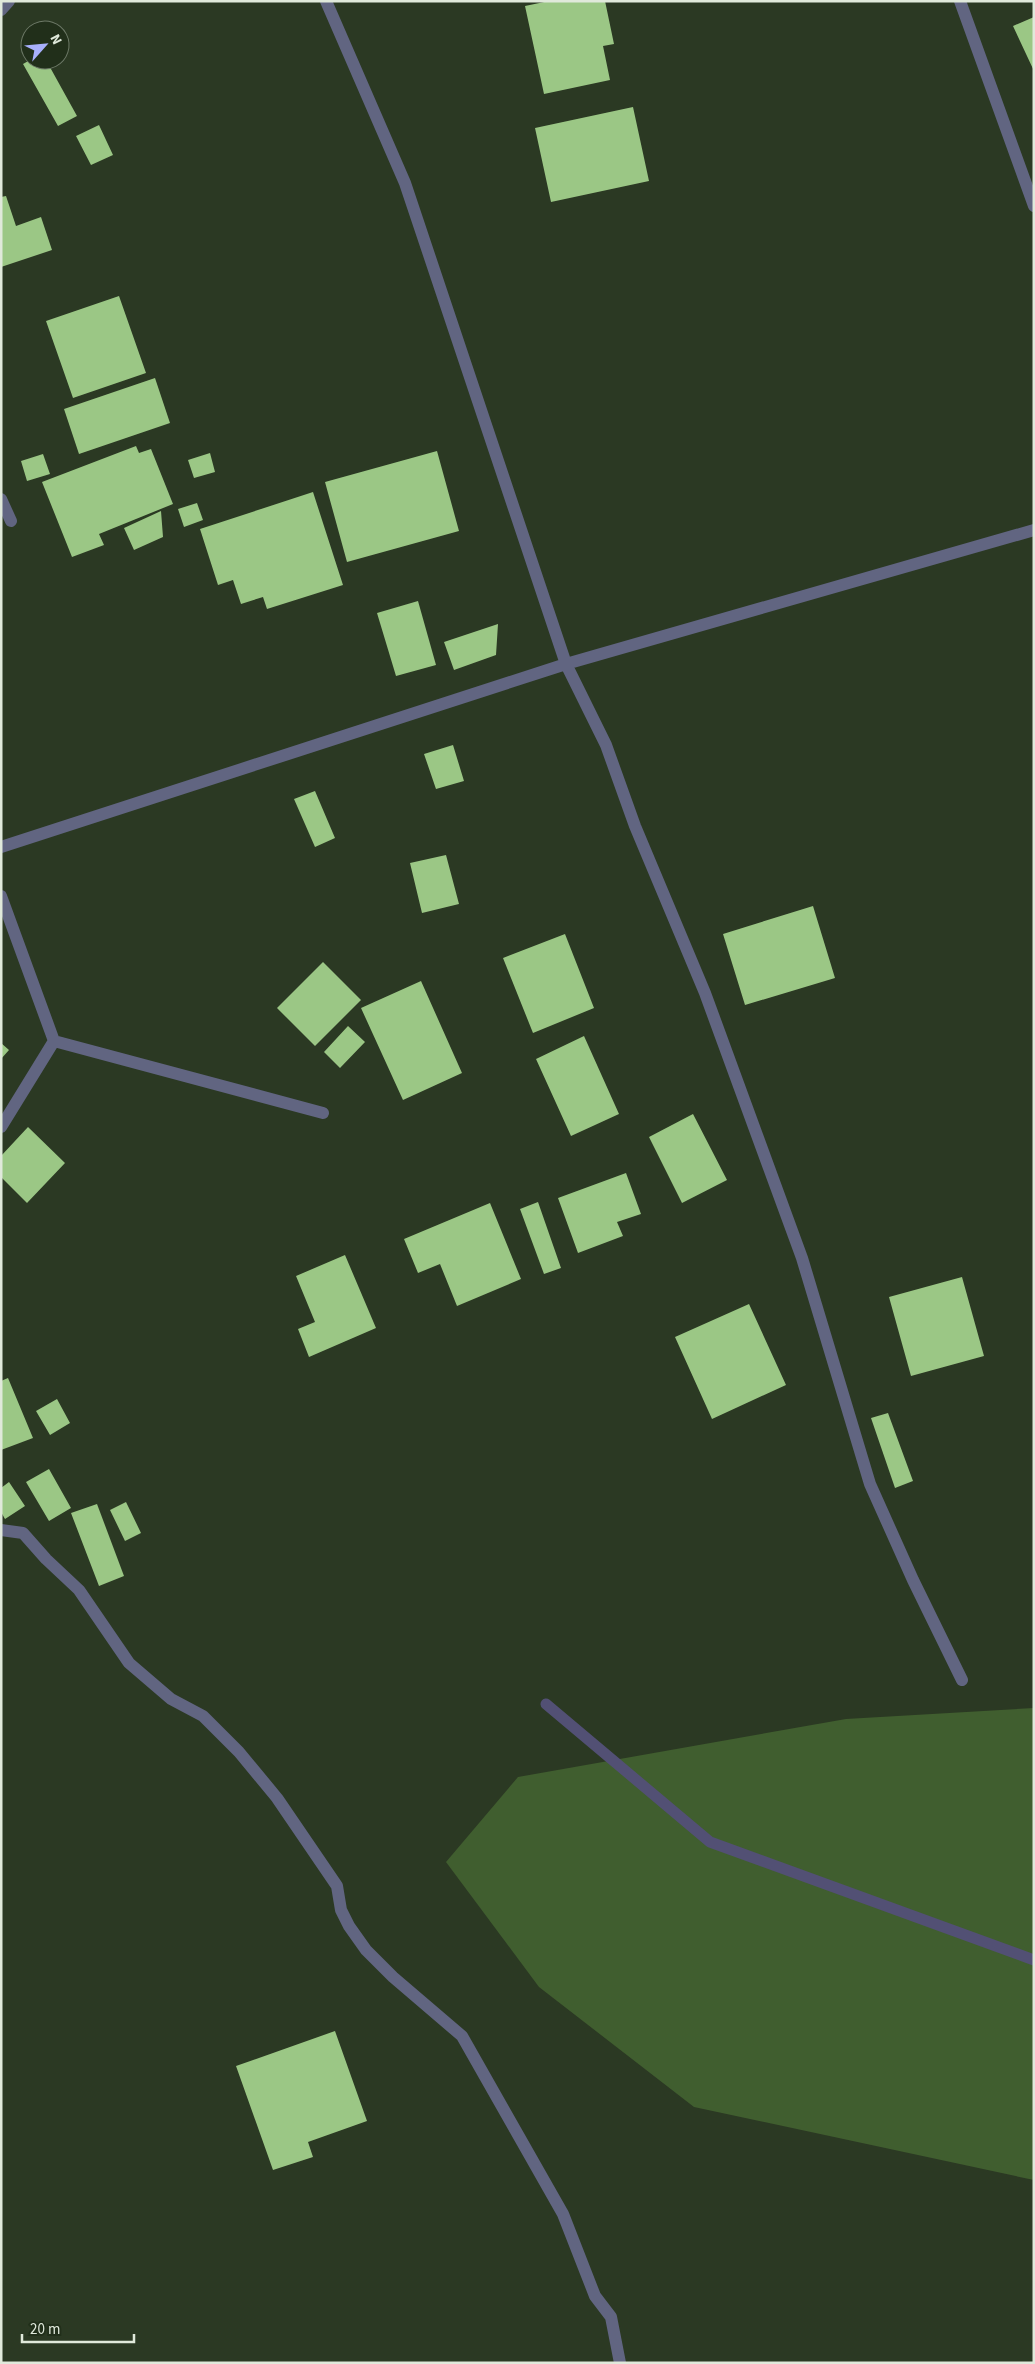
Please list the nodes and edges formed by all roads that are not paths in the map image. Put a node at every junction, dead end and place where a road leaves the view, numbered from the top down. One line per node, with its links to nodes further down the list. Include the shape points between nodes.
1 (9, 1): 4 (street)
2 (326, 1): 9 (street, via 405,184)
3 (960, 1): 5 (street)
4 (1, 10)
5 (1034, 206)
6 (1, 499): 7 (street)
7 (11, 521)
8 (1034, 530): 9 (street)
9 (566, 664): 10 (street); 16 (street, via 606,745 635,826 705,993 802,1258 870,1484)
10 (1, 847)
11 (1, 896): 12 (street)
12 (54, 1042): 13 (street); 14 (street)
13 (324, 1113)
14 (1, 1127)
15 (1, 1530): 17 (street, via 23,1533 79,1590 129,1663 171,1699 203,1716 239,1752 278,1798 337,1886 341,1910 366,1950 462,2036 563,2214 595,2296 611,2317)
16 (962, 1680)
17 (620, 2363)

